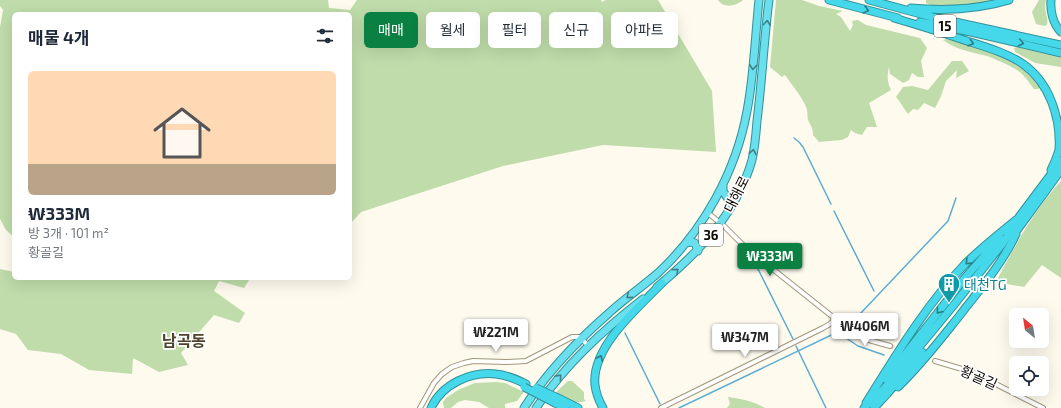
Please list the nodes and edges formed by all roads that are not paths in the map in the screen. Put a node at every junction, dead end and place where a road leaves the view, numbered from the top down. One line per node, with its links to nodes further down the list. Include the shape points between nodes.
1 (759, 0): 15 (highway, 대해로 / 36, one-way to 15, via 747,112 736,153)
2 (769, 0): 17 (highway, 대해로 / 36, one-way to 2, via 750,166 754,146)
3 (829, 0): 8 (highway, 15, one-way to 8)
4 (869, 0): 7 (highway, 15)
5 (1009, 0): 7 (highway, via 990,6 953,10)
6 (1051, 0): 9 (highway, via 1053,18)
7 (896, 7): 10 (highway, 15)
8 (894, 18): 11 (highway, 15, one-way to 11, via 971,32); 16 (highway, one-way to 16, via 1004,54 1035,74 1056,106 1060,128 1058,151)
9 (1061, 32)
10 (1061, 45)
11 (1061, 53)
12 (1061, 161): 16 (highway)
13 (1061, 170): 16 (highway)
14 (1061, 176): 16 (highway)
15 (723, 184): 17 (highway, via 725,196 731,199); 18 (highway, 대해로 / 36)
16 (1046, 187): 19 (highway); 41 (highway, via 1019,229)
17 (736, 197): 20 (highway, 대해로 / 36)
18 (708, 214): 20 (street); 21 (highway, 대해로 / 36)
19 (1019, 218): 40 (highway, one-way to 40, via 1003,243 926,339 880,393); 40 (highway, one-way to 40, via 966,264 953,279 905,341)
20 (720, 223): 22 (highway, 대해로 / 36); 24 (street, via 745,247)
21 (686, 243): 22 (highway, via 695,243); 25 (highway, 대해로 / 36, one-way to 25, via 657,273)
22 (698, 250): 23 (highway, 대해로 / 36, one-way to 22)
23 (662, 283): 26 (highway, 대해로 / 36); 38 (highway, one-way to 23, via 595,384 600,357 620,328)
24 (836, 319): 27 (street, via 869,340); 39 (street, via 823,328)
25 (581, 338): 26 (street); 31 (street, via 572,337 526,361 473,361 452,367 434,383); 34 (highway, 대해로 / 36, via 553,369)
26 (588, 345): 35 (highway, 대해로 / 36, one-way to 26)
27 (890, 346)
28 (935, 361): 42 (street, 황골길, via 972,372)
29 (525, 385): 30 (highway, bridge); 32 (highway, via 498,374 472,375 445,390); 33 (highway, via 496,378 471,380 449,391)
30 (556, 401): 36 (highway); 37 (highway)
31 (420, 408)
32 (431, 408)
33 (436, 408)
34 (524, 408)
35 (536, 408)
36 (565, 408)
37 (578, 408)
38 (603, 408)
39 (661, 408)
40 (863, 408)
41 (875, 408)
42 (1043, 408)

